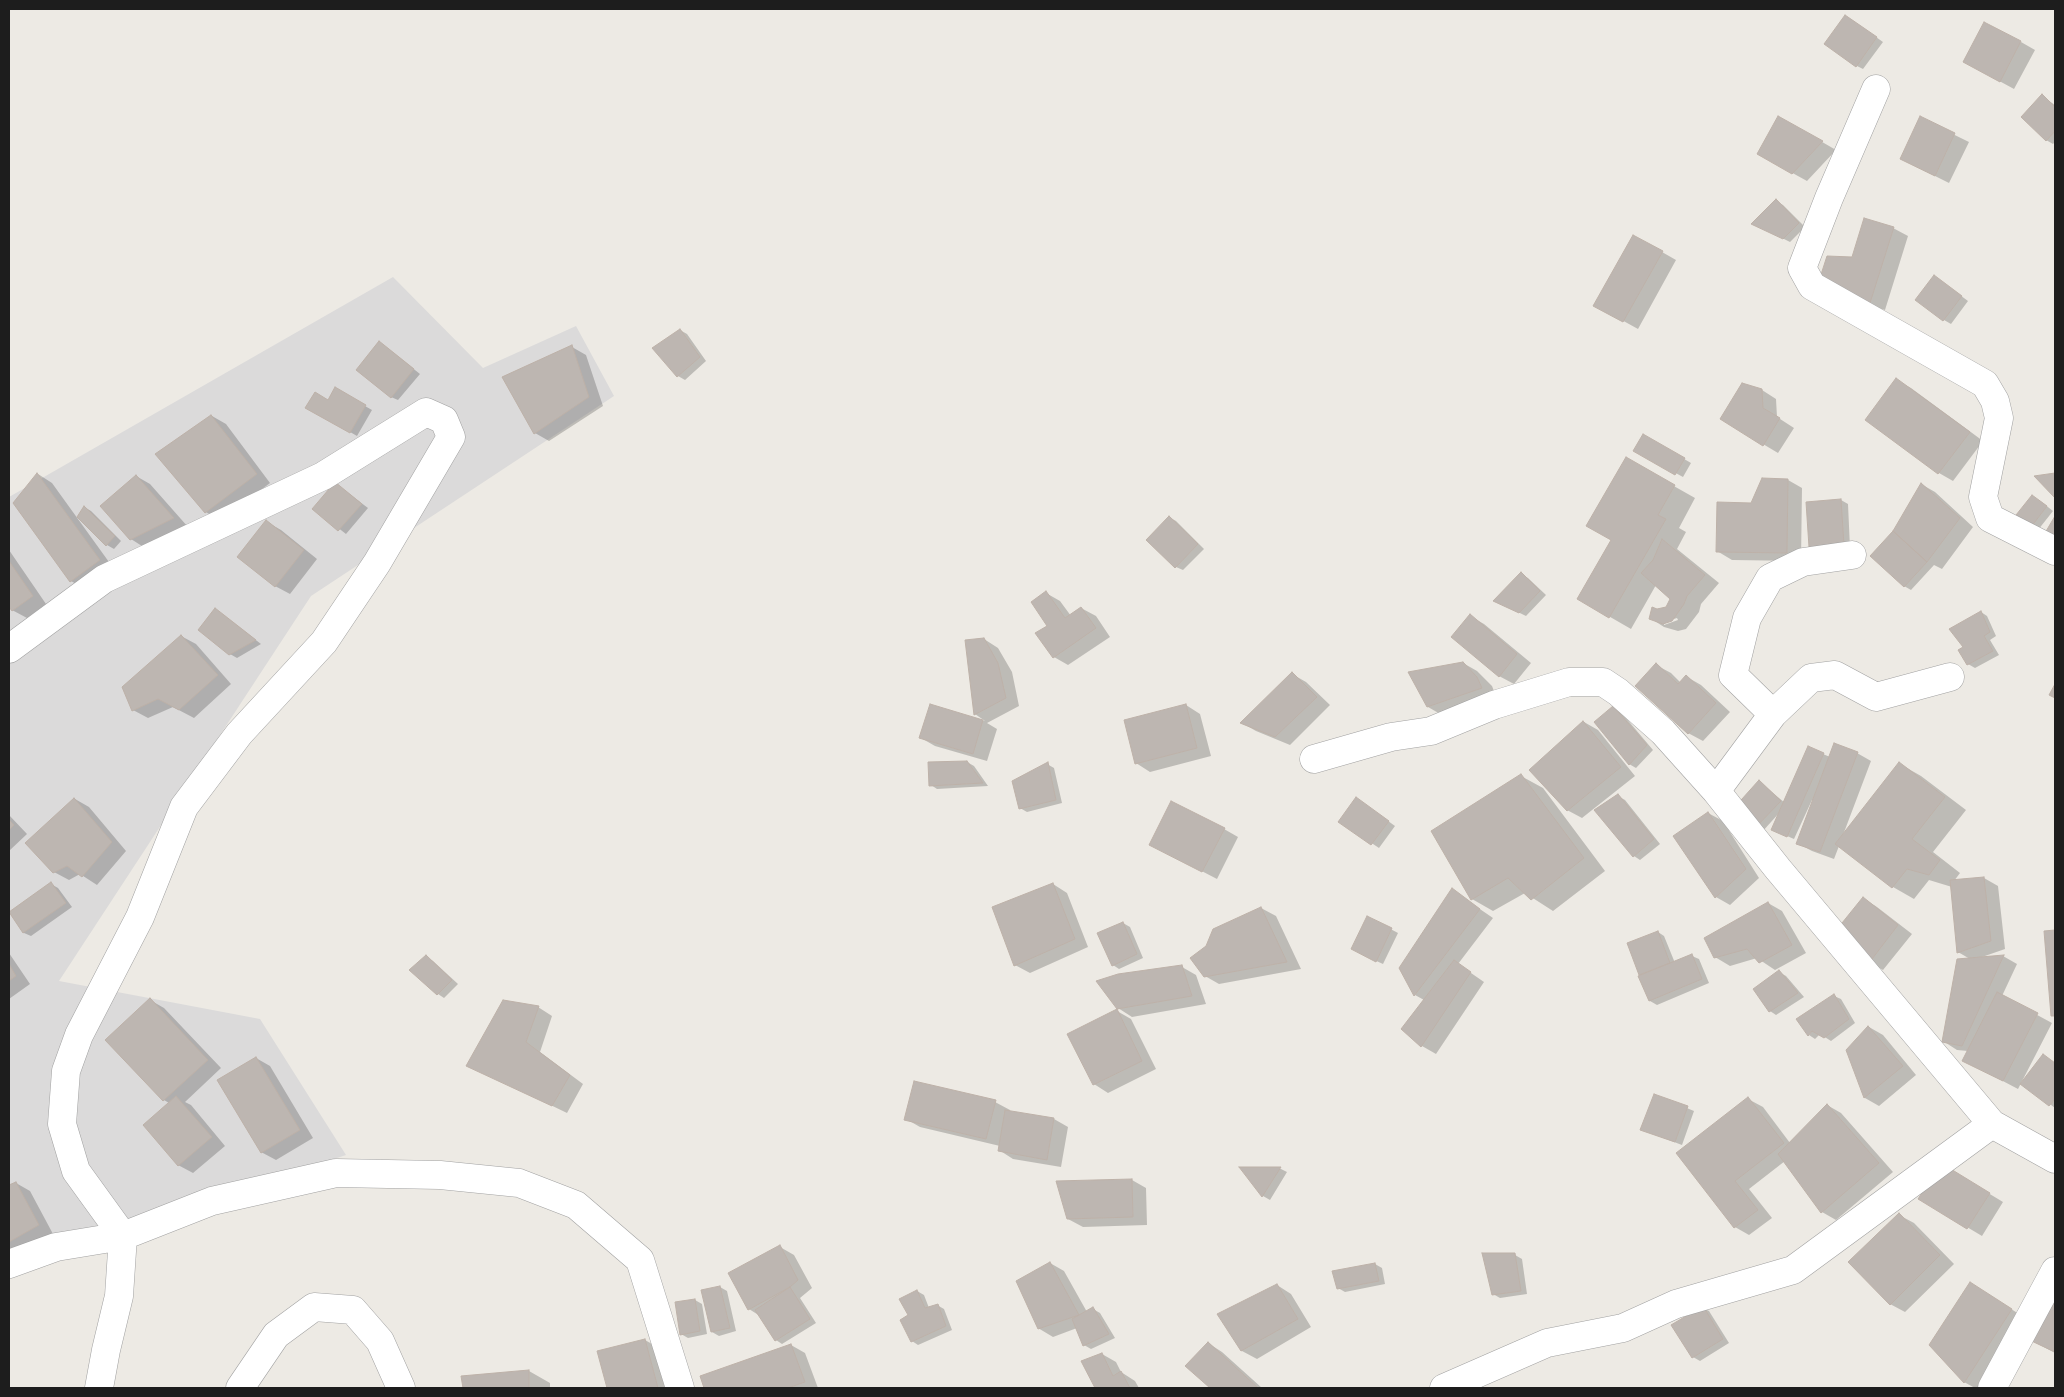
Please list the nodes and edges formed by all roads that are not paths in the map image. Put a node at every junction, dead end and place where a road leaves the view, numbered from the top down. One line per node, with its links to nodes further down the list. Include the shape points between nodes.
1 (1876, 89): 2 (street, via 1802,268 1812,286 1985,384 2000,418 1983,497 1990,518)
2 (2055, 551)
3 (1852, 555): 6 (street, via 1802,562 1770,578 1747,618 1732,675)
4 (9, 649): 11 (street, via 104,578 323,476 426,412 444,420 451,437 378,563 324,642 239,734 184,807 140,917 79,1035 66,1070 62,1124 76,1171)
5 (1950, 677): 6 (street, via 1876,697 1835,675 1811,678)
6 (1773, 714): 8 (street)
7 (1314, 759): 8 (street, via 1391,737 1431,731 1494,705 1569,682 1603,682 1663,732)
8 (1716, 791): 9 (street)
9 (1992, 1124): 10 (street); 18 (street, via 1793,1270 1676,1304 1623,1328 1547,1343)
10 (2055, 1160)
11 (123, 1236): 12 (street, via 56,1247); 14 (street, via 119,1296); 17 (street, via 212,1201 336,1173 440,1175 519,1183 576,1205 640,1260)
12 (9, 1264)
13 (2055, 1271): 19 (street)
14 (99, 1388)
15 (240, 1388): 16 (street, via 276,1335 314,1307 353,1310 380,1341)
16 (401, 1388)
17 (680, 1388)
18 (1444, 1388)
19 (1992, 1388)

